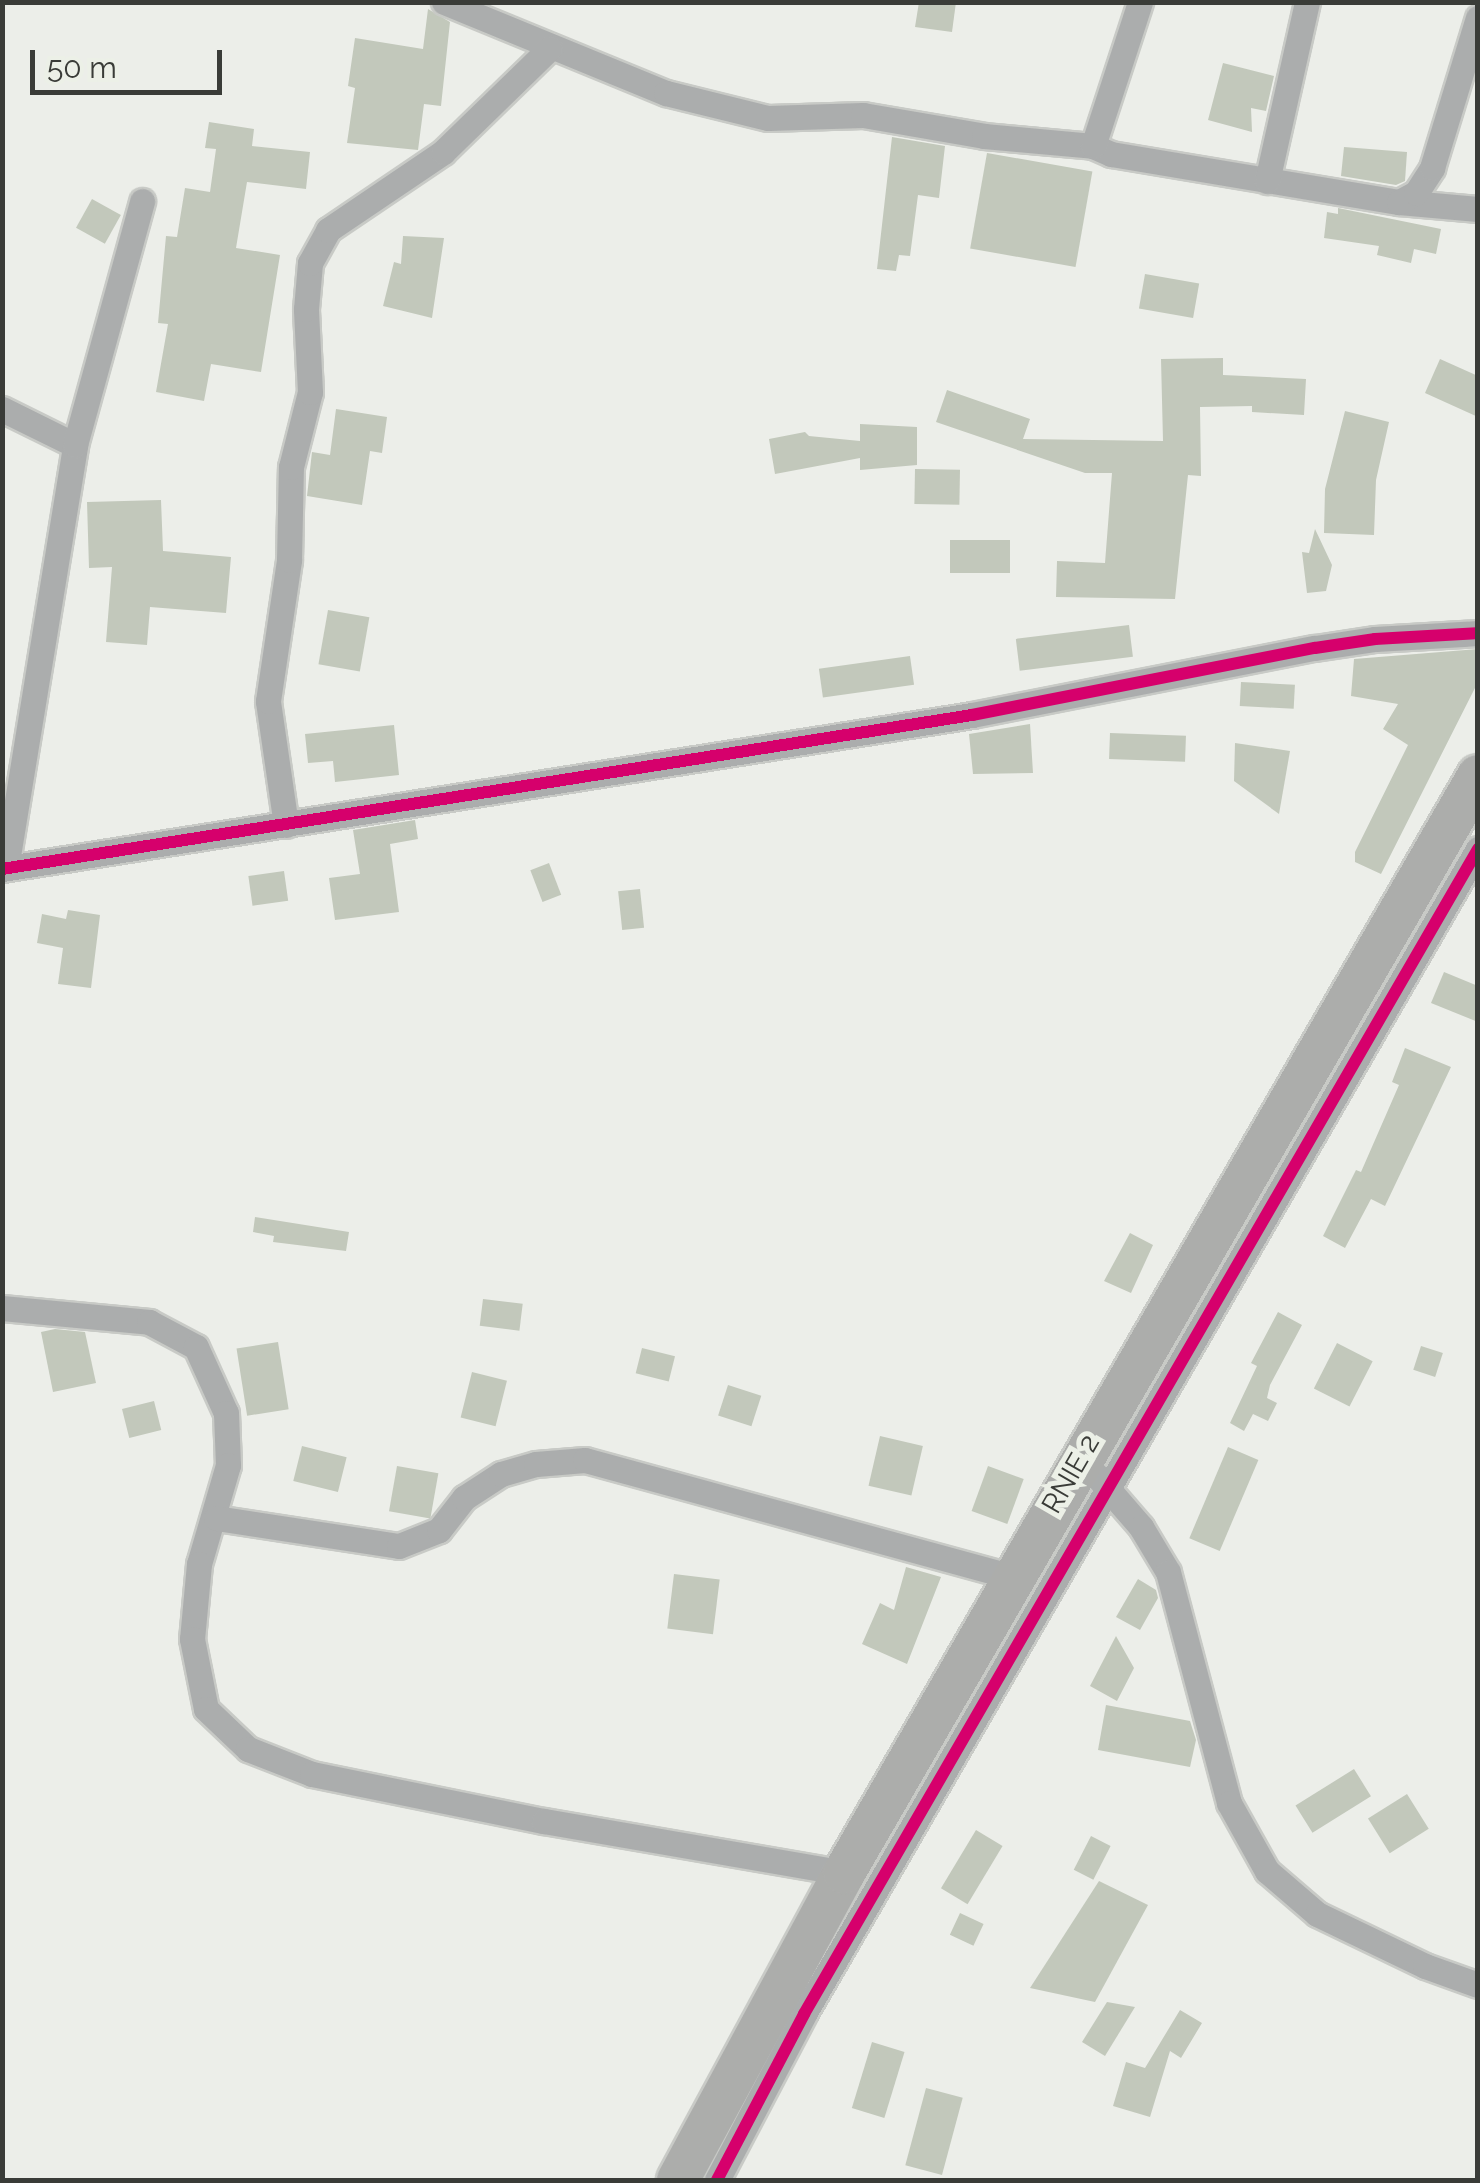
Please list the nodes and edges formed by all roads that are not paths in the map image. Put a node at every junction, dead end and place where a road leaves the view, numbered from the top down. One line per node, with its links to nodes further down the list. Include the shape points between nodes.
1 (444, 2): 5 (street)
2 (1140, 2): 6 (street)
3 (1307, 2): 7 (street)
4 (1478, 18): 9 (street, via 1432,168 1416,193)
5 (550, 48): 6 (street, via 666,93 768,118 862,115); 15 (street, via 443,152 328,230 310,263 310,392 291,467 289,560 268,700)
6 (1092, 146): 7 (street)
7 (1267, 181): 9 (street)
8 (142, 202): 12 (street)
9 (1399, 202): 10 (street)
10 (1478, 209)
11 (2, 409): 12 (street)
12 (75, 445): 17 (street)
13 (1478, 633): 15 (street, via 1330,646 972,714)
14 (1475, 787): 19 (highway, RNIE 2 / RNIE 2)
15 (286, 826): 17 (street)
16 (1478, 849): 19 (street)
17 (4, 868)
18 (2, 1308): 20 (street, via 149,1322 196,1347 226,1413 228,1465)
19 (1093, 1472): 21 (highway, RNIE 2 / RNIE 2); 23 (street, via 1142,1527 1168,1572 1229,1803 1267,1872 1317,1914); 25 (street)
20 (216, 1518): 21 (street, via 399,1546 438,1530 464,1498 502,1474 586,1460); 22 (street, via 199,1564 192,1639 206,1709 248,1749 312,1774)
21 (1012, 1577): 22 (highway, RNIE 2 / RNIE 2)
22 (844, 1873): 24 (highway, RNIE 2 / RNIE 2)
23 (1478, 1985)
24 (678, 2180)
25 (717, 2180)

